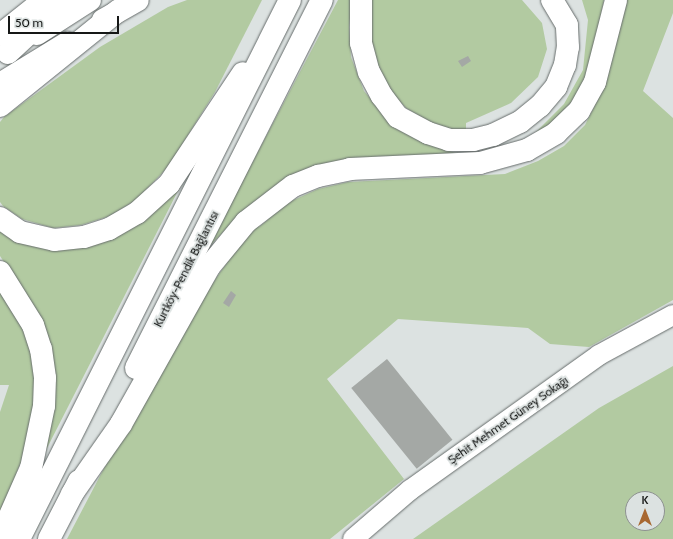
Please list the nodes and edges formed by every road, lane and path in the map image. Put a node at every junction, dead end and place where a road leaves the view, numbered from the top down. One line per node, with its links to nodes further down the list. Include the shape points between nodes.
1 (44, 0): 12 (main road)
2 (65, 0): 12 (main road)
3 (90, 0): 12 (main road)
4 (138, 0): 10 (main road)
5 (290, 0): 11 (main road)
6 (322, 0): 18 (main road, Kurtköy-Pendik Bağlantısı)
7 (361, 0): 8 (main road, via 361,43 369,72 382,96 398,116 428,133 449,140 473,140 493,136 520,122 540,106 556,87 567,53 567,24)
8 (552, 0)
9 (616, 0): 18 (main road, via 594,82 579,111 556,133 527,150 480,163 357,169 318,176 293,186 246,222 209,267 121,424)
10 (119, 10): 13 (main road); 14 (main road)
11 (270, 42): 15 (main road, via 235,81 169,184 137,213 97,233 54,240 20,232); 20 (main road, via 125,324)
12 (3, 48)
13 (0, 84)
14 (0, 106)
15 (0, 218)
16 (0, 272): 19 (main road, via 33,325 41,349 44,378 44,406 30,468)
17 (673, 316): 22 (street, Şehit Mehmet Güney Sokağı, via 599,355 410,490)
18 (72, 494): 21 (main road, Kurtköy-Pendik Bağlantısı)
19 (0, 538)
20 (19, 539)
21 (49, 539)
22 (352, 539)

